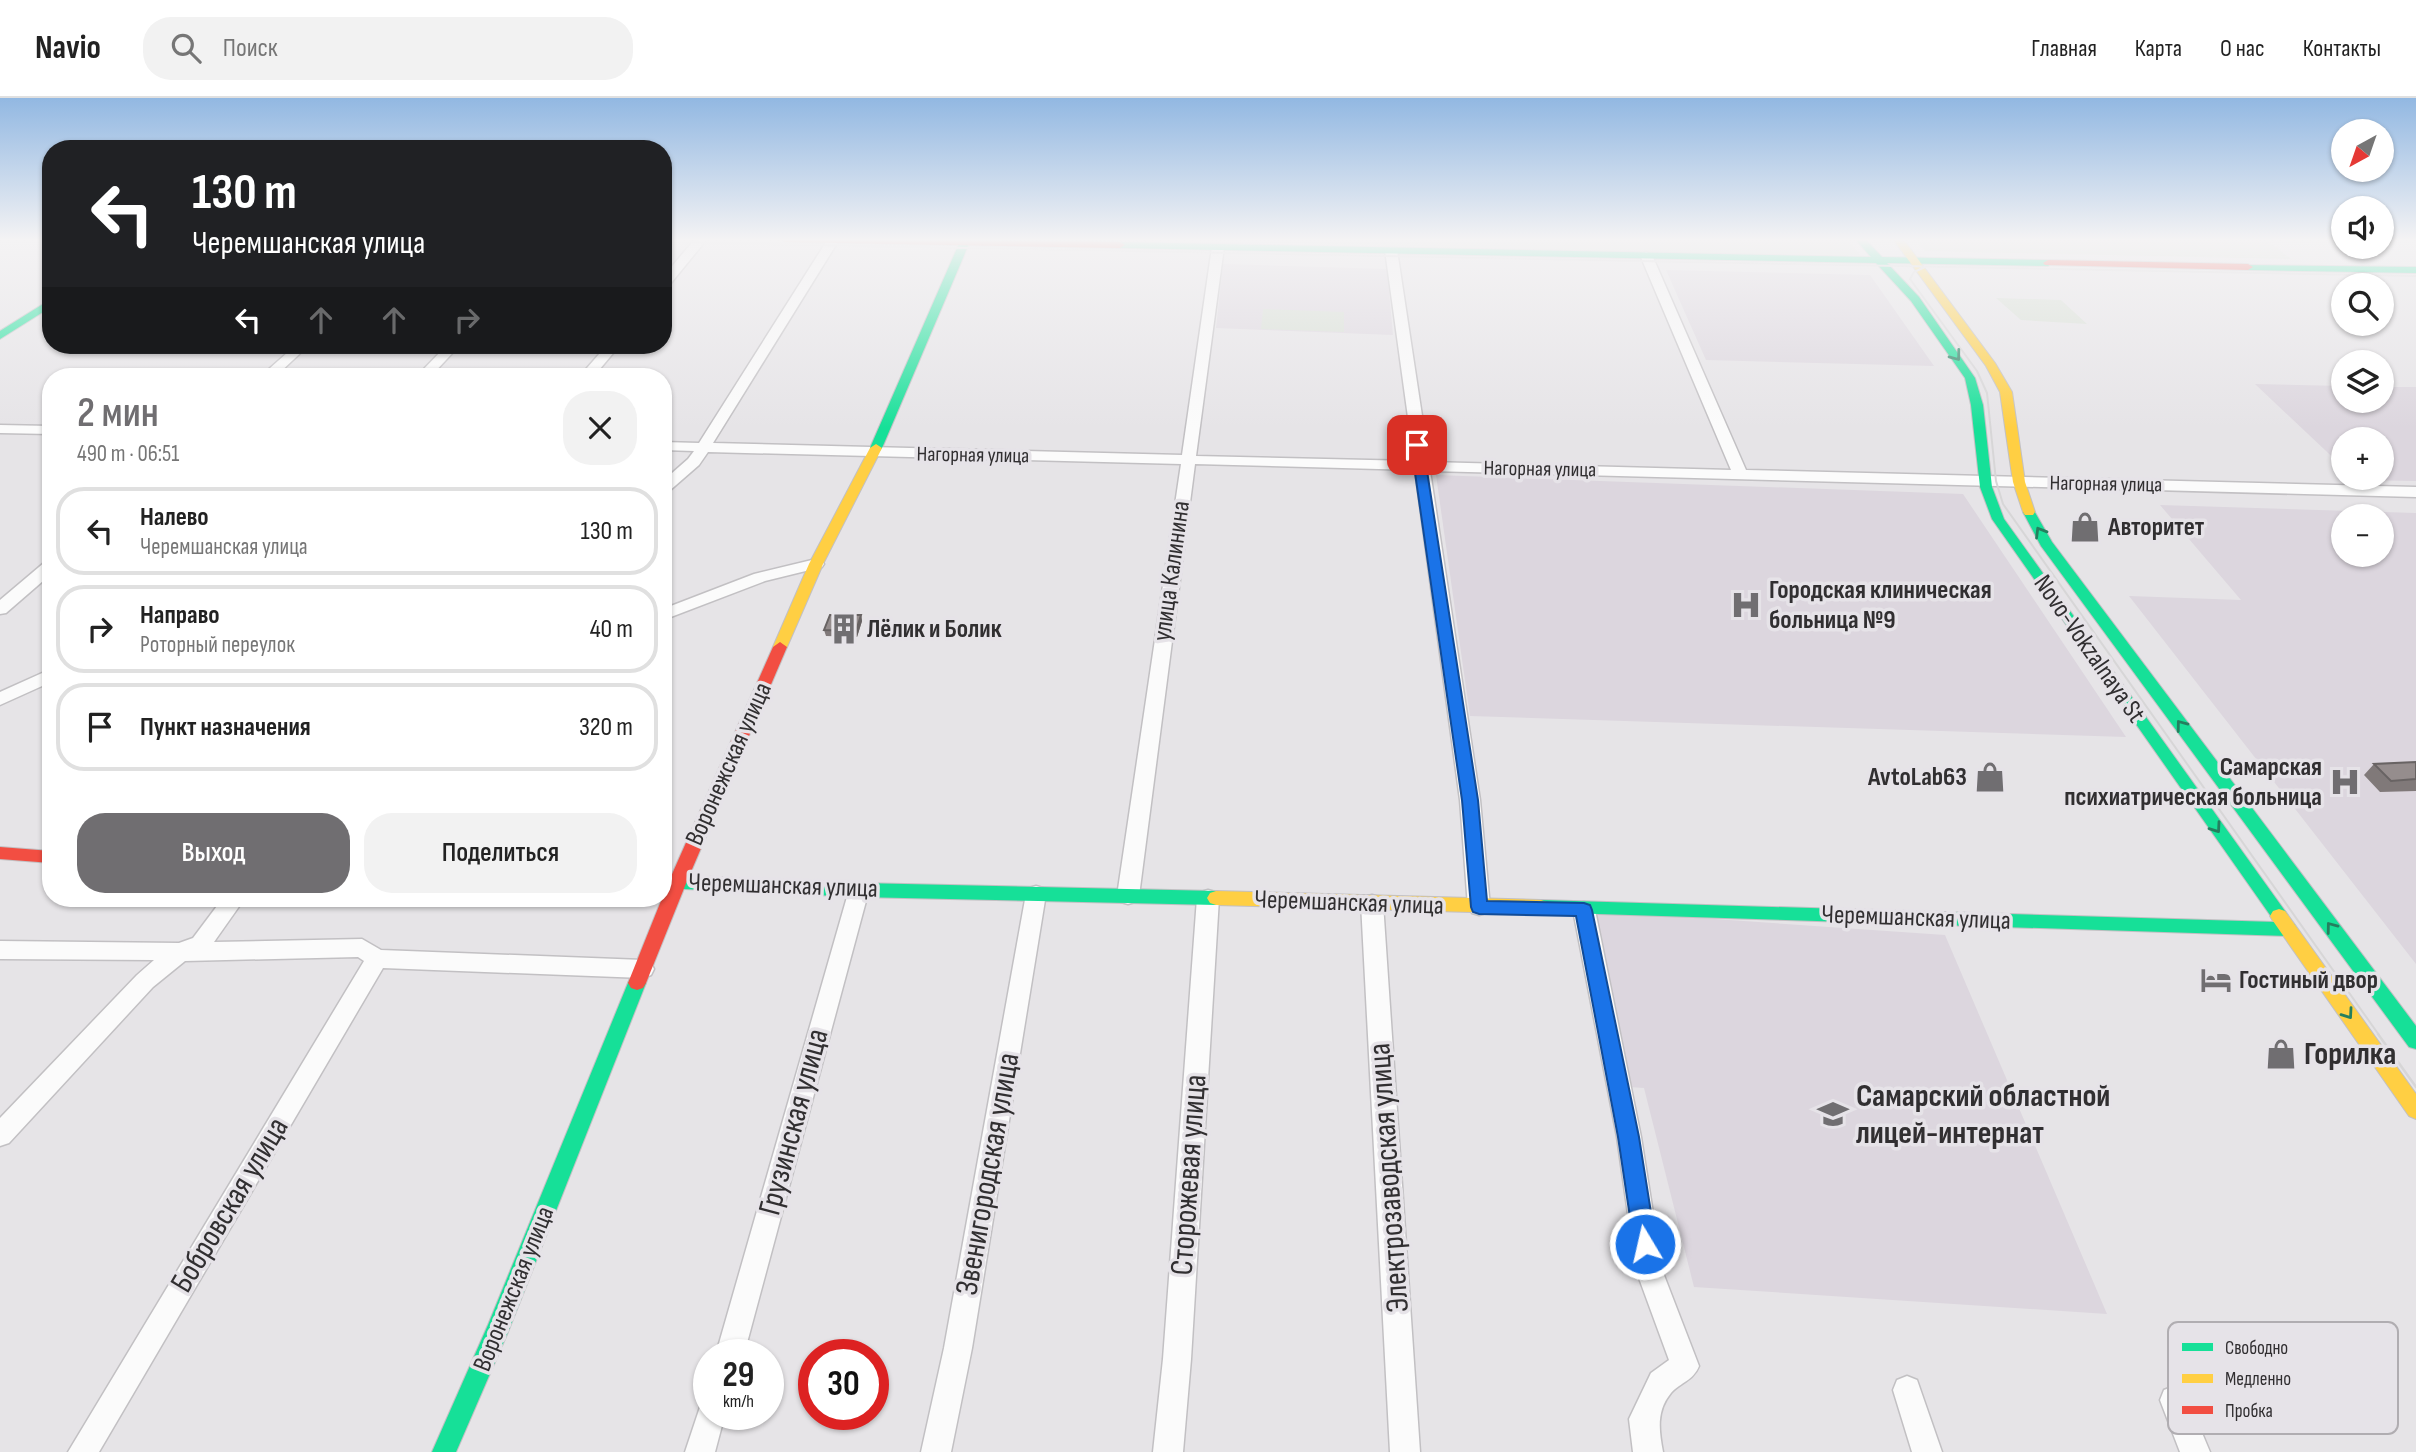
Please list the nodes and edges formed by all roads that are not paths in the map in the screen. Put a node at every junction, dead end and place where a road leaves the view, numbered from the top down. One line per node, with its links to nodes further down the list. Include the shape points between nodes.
1 (793, 302): 19 (street)
2 (938, 302): 20 (street, Воронежская улица)
3 (1210, 302): 21 (street, улица Калинина)
4 (1398, 302): 22 (street)
5 (1666, 302): 23 (street)
6 (1916, 302): 25 (street, Novo-Vokzalnaya St, one-way to 25, via 1973,387)
7 (1945, 302): 26 (street, Novo-Vokzalnaya St, via 2006,391)
8 (42, 308): 9 (street)
9 (0, 336)
10 (293, 354): 13 (street)
11 (446, 354): 14 (street)
12 (606, 354): 15 (street)
13 (277, 368)
14 (432, 368)
15 (594, 368)
16 (0, 429): 17 (street)
17 (42, 430)
18 (672, 446): 19 (street, Нагорная улица)
19 (701, 447): 20 (street, Нагорная улица); 24 (street, via 694,462)
20 (874, 452): 21 (street, Нагорная улица); 28 (street, Воронежская улица)
21 (1186, 460): 22 (street, Нагорная улица); 40 (street, улица Калинина)
22 (1420, 466): 23 (street, Нагорная улица); 45 (street, via 1470,800)
23 (1741, 475): 25 (street, Нагорная улица)
24 (672, 481)
25 (1983, 481): 26 (street, Нагорная улица); 47 (street, Novo-Vokzalnaya St, one-way to 47, via 1989,504 2004,528)
26 (2020, 482): 27 (street, Нагорная улица); 52 (street, Novo-Vokzalnaya St, one-way to 26, via 2053,552 2028,509)
27 (2416, 492)
28 (816, 564): 31 (street, via 760,577); 36 (street, Воронежская улица)
29 (42, 573): 30 (street)
30 (0, 609)
31 (672, 611)
32 (42, 679): 33 (street)
33 (0, 699)
34 (0, 853): 35 (street)
35 (42, 856)
36 (672, 879)
37 (672, 881): 38 (street, Черемшанская улица)
38 (859, 890): 39 (street, Черемшанская улица); 55 (street, Грузинская улица)
39 (1036, 894): 40 (street, Черемшанская улица); 62 (street, Звенигородская улица)
40 (1128, 896): 41 (street, Черемшанская улица)
41 (1208, 898): 42 (street, Черемшанская улица); 63 (street, Сторожевая улица)
42 (1372, 903): 45 (street, Черемшанская улица); 64 (street, Электрозаводская улица)
43 (228, 907): 49 (street, via 201,944)
44 (663, 907): 51 (street, Воронежская улица)
45 (1479, 907): 46 (street, Черемшанская улица)
46 (1584, 910): 47 (street, Черемшанская улица); 65 (street, via 1629,1137 1649,1270 1685,1366 1661,1383 1643,1419)
47 (2288, 929): 53 (street, Novo-Vokzalnaya St, one-way to 53)
48 (0, 950): 49 (street)
49 (180, 952): 50 (street, via 362,948); 54 (street, via 145,981)
50 (377, 959): 51 (street); 59 (street, Бобровская улица)
51 (643, 969): 60 (street, Воронежская улица)
52 (2416, 1041)
53 (2416, 1110)
54 (0, 1135)
55 (734, 1339)
56 (1907, 1390): 66 (street)
57 (706, 1430): 61 (street)
58 (2188, 1434): 67 (street)
59 (83, 1452)
60 (444, 1452)
61 (700, 1452)
62 (936, 1452)
63 (1167, 1452)
64 (1405, 1452)
65 (1648, 1452)
66 (1927, 1452)
67 (2195, 1452)

